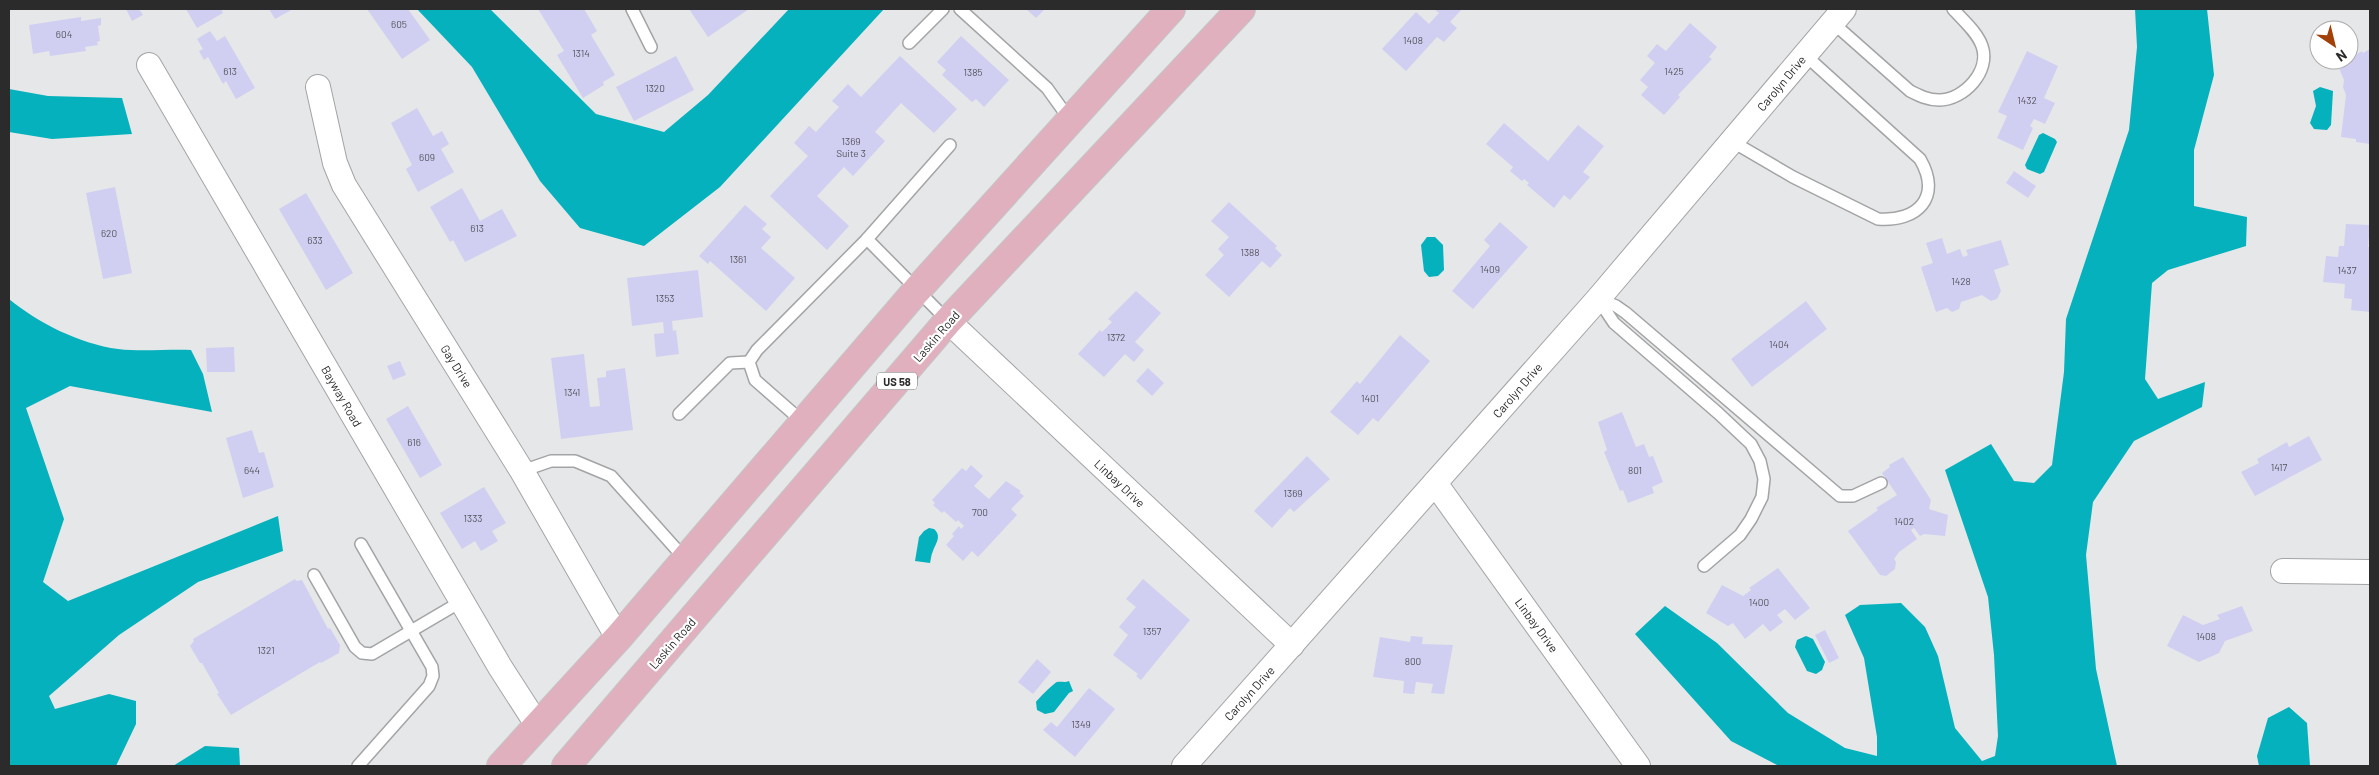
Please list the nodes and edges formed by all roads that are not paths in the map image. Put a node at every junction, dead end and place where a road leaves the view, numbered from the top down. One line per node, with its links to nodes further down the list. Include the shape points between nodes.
1 (632, 9): 9 (lane)
2 (943, 9): 8 (lane)
3 (960, 9): 13 (lane, via 1046,88)
4 (1171, 9): 13 (main road)
5 (1241, 9): 19 (main road, Laskin Road / US 58)
6 (1954, 9): 7 (lane, via 1978,38 1983,56 1974,82 1959,94 1941,100 1924,98 1910,91)
7 (1838, 15): 10 (street, Carolyn Drive)
8 (910, 42)
9 (651, 47)
10 (1805, 55): 14 (street, Carolyn Drive); 14 (lane, via 1920,159 1930,187 1919,208 1907,216 1878,219 1793,177)
11 (149, 65): 32 (street, Bayway Road)
12 (318, 87): 23 (street, Gay Drive, via 335,163 344,185)
13 (1070, 120): 17 (main road)
14 (1733, 142): 18 (street, Carolyn Drive)
15 (950, 145): 16 (lane)
16 (866, 239): 17 (lane); 20 (lane)
17 (916, 290): 19 (lane); 22 (main road)
18 (1598, 299): 24 (lane, via 1626,312 1840,496 1853,496); 25 (street, Carolyn Drive); 28 (lane, via 1614,323 1751,444 1760,461 1764,479 1762,497 1752,520 1740,535)
19 (948, 321): 35 (street, Linbay Drive); 39 (main road, Laskin Road / US 58)
20 (749, 362): 21 (lane, via 730,363); 22 (lane, via 755,380)
21 (679, 414)
22 (803, 422): 27 (main road)
23 (522, 472): 27 (lane, via 551,461 575,461 611,476); 34 (street, Gay Drive)
24 (1881, 483)
25 (1435, 484): 35 (street, Carolyn Drive); 41 (street, Linbay Drive)
26 (361, 544): 33 (lane)
27 (685, 559): 34 (main road)
28 (1704, 566)
29 (2284, 571): 30 (street)
30 (2370, 572)
31 (314, 575): 33 (lane, via 355,647 362,653 372,654)
32 (462, 601): 33 (lane); 36 (street, Bayway Road)
33 (412, 631): 37 (lane, via 432,667 433,676 429,686)
34 (618, 638): 36 (main road)
35 (1292, 645): 40 (street, Carolyn Drive)
36 (538, 726): 38 (main road)
37 (358, 766)
38 (501, 766)
39 (566, 766)
40 (1184, 766)
41 (1638, 766)

